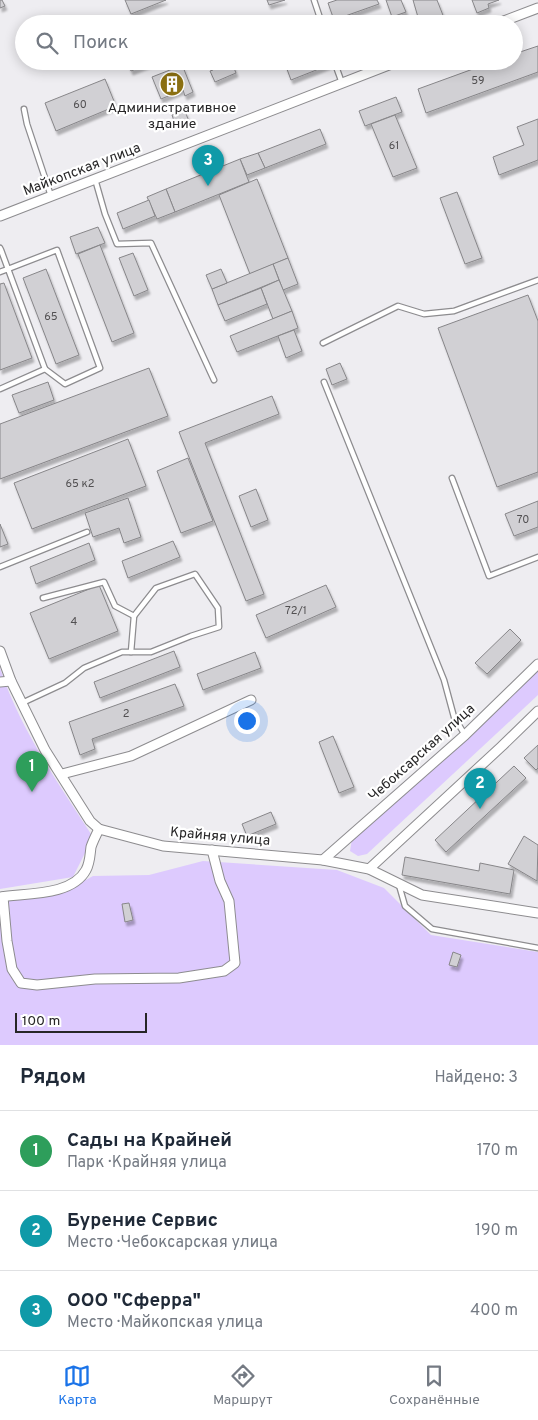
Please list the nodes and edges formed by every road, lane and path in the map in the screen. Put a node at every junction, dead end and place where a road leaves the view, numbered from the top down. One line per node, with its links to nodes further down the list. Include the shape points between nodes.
1 (314, 0): 3 (lane)
2 (538, 8): 4 (street)
3 (319, 15)
4 (520, 15)
5 (337, 70): 7 (lane)
6 (376, 70): 7 (street, Майкопская улица)
7 (342, 83): 9 (street, Майкопская улица)
8 (24, 108): 10 (lane)
9 (95, 179): 10 (street, Майкопская улица); 18 (lane, via 117,244 151,242)
10 (51, 196): 11 (street, Майкопская улица)
11 (0, 216)
12 (0, 248): 13 (lane)
13 (8, 269): 14 (lane); 17 (lane); 17 (lane, via 57,250 100,368 65,384)
14 (0, 272)
15 (538, 280): 16 (lane, via 454,311 424,314 398,306)
16 (323, 343)
17 (45, 369): 20 (lane)
18 (214, 380)
19 (324, 382): 35 (lane, via 444,680 454,717)
20 (0, 389)
21 (452, 478): 23 (lane, via 489,576)
22 (87, 532): 24 (lane)
23 (538, 557)
24 (0, 567)
25 (42, 598): 26 (lane, via 104,582 115,606)
26 (134, 616): 28 (lane); 28 (lane, via 156,588 195,574 218,608 219,627 150,652)
27 (0, 651): 30 (street)
28 (131, 652): 33 (lane, via 122,652 84,668 65,683)
29 (538, 664): 35 (street, Чебоксарская улица)
30 (11, 681): 31 (street); 33 (street)
31 (0, 682)
32 (251, 700): 36 (street, via 131,756)
33 (22, 703): 36 (street, via 45,750)
34 (538, 711): 40 (street)
35 (465, 734): 39 (street, Чебоксарская улица)
36 (62, 774): 37 (street, via 90,821)
37 (100, 829): 38 (street, Крайняя улица, via 163,846); 42 (street, via 92,846 88,868 79,880 58,889)
38 (212, 850): 39 (street, Крайняя улица); 42 (street, via 229,901 235,963 224,971 179,978 95,979 37,985 21,983 12,969)
39 (323, 860): 40 (street, Крайняя улица)
40 (368, 869): 41 (street, Крайняя улица)
41 (399, 883): 43 (street, Крайняя улица, via 422,894); 44 (lane, via 405,906 432,929)
42 (2, 897)
43 (538, 913)
44 (538, 948)

